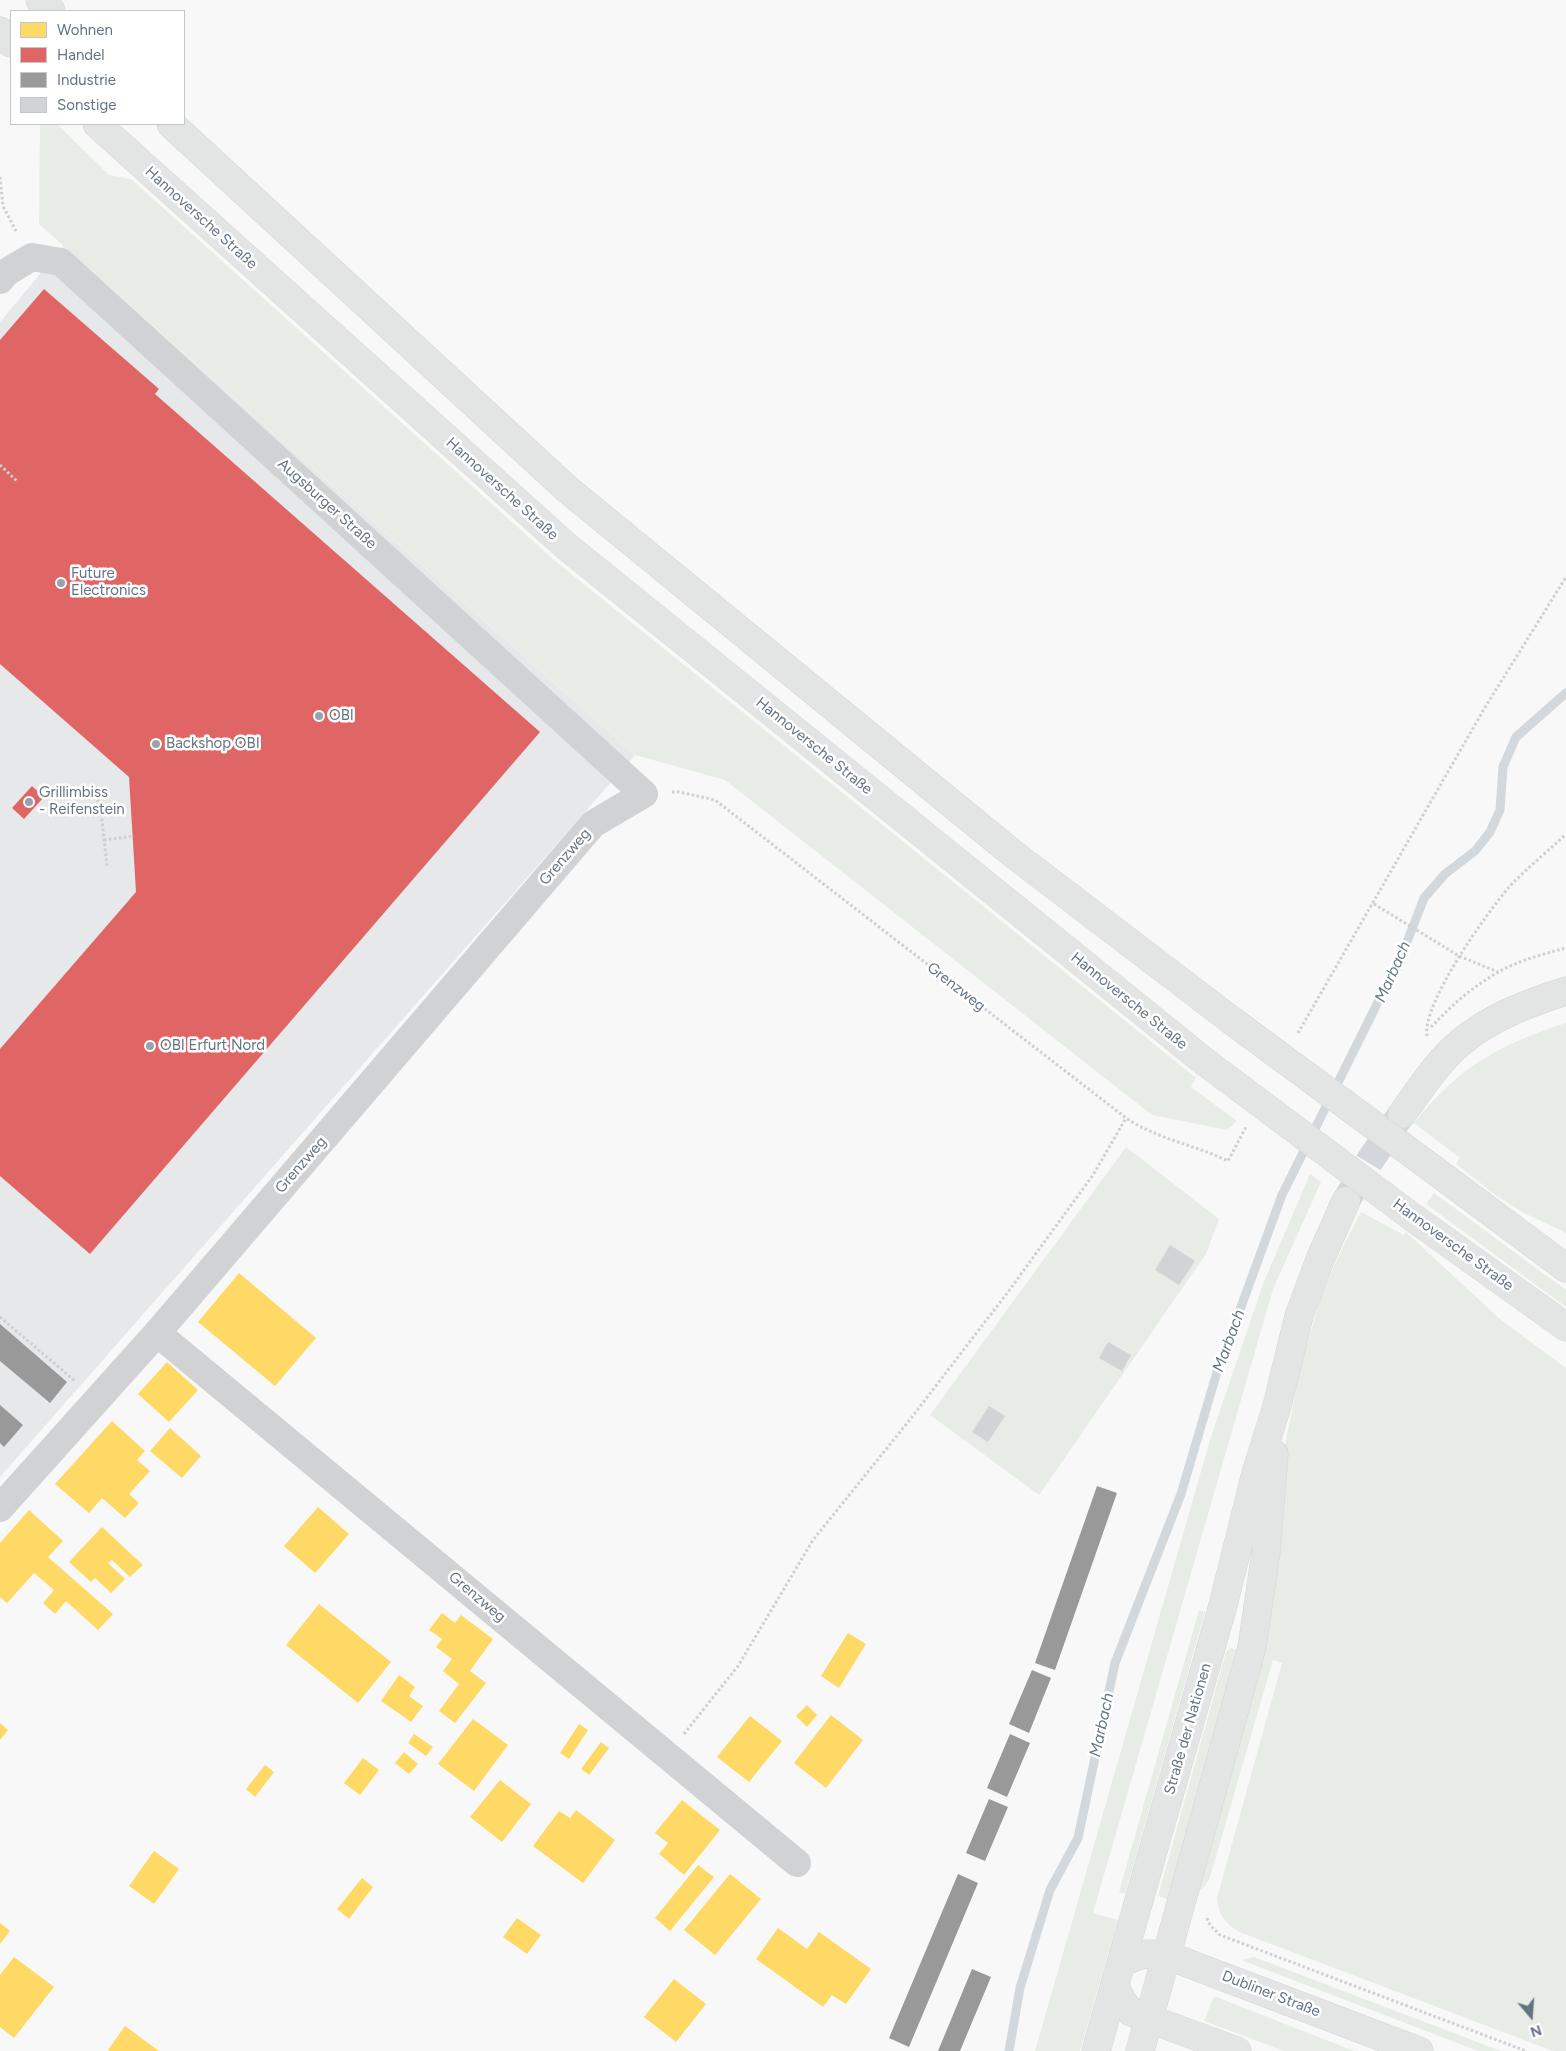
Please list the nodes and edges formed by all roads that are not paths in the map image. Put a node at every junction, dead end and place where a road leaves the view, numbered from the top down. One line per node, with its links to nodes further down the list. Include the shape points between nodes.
1 (40, 0): 2 (main road)
2 (50, 10)
3 (0, 31): 4 (main road)
4 (10, 42)
5 (98, 125): 13 (main road, Hannoversche Straße, bridge, via 566,546 1205,1062)
6 (172, 125): 12 (main road, bridge, via 568,489 1012,853)
7 (0, 280): 8 (street, Augsburger Straße, via 32,257 61,262)
8 (644, 794): 14 (street, Grenzweg, via 593,824)
9 (1566, 991): 10 (main road, via 1528,1003 1488,1023 1459,1043)
10 (1402, 1114)
11 (1346, 1201): 15 (main road, Straße der Nationen, via 1300,1316)
12 (1566, 1268)
13 (1566, 1327)
14 (157, 1332): 16 (street, Grenzweg); 17 (street, Grenzweg)
15 (1277, 1406): 18 (main road, Straße der Nationen, via 1266,1552 1252,1646); 19 (main road, Straße der Nationen)
16 (0, 1508)
17 (797, 1863)
18 (1166, 1955): 19 (main road, Dubliner Straße, via 1133,1956); 20 (main road, Straße der Nationen); 24 (main road, Dubliner Straße)
19 (1118, 1975): 20 (main road, via 1122,2000 1130,2012); 21 (main road, Straße der Nationen)
20 (1149, 2019): 22 (main road, Straße der Nationen); 23 (main road)
21 (1096, 2051)
22 (1140, 2051)
23 (1237, 2051)
24 (1420, 2051)

